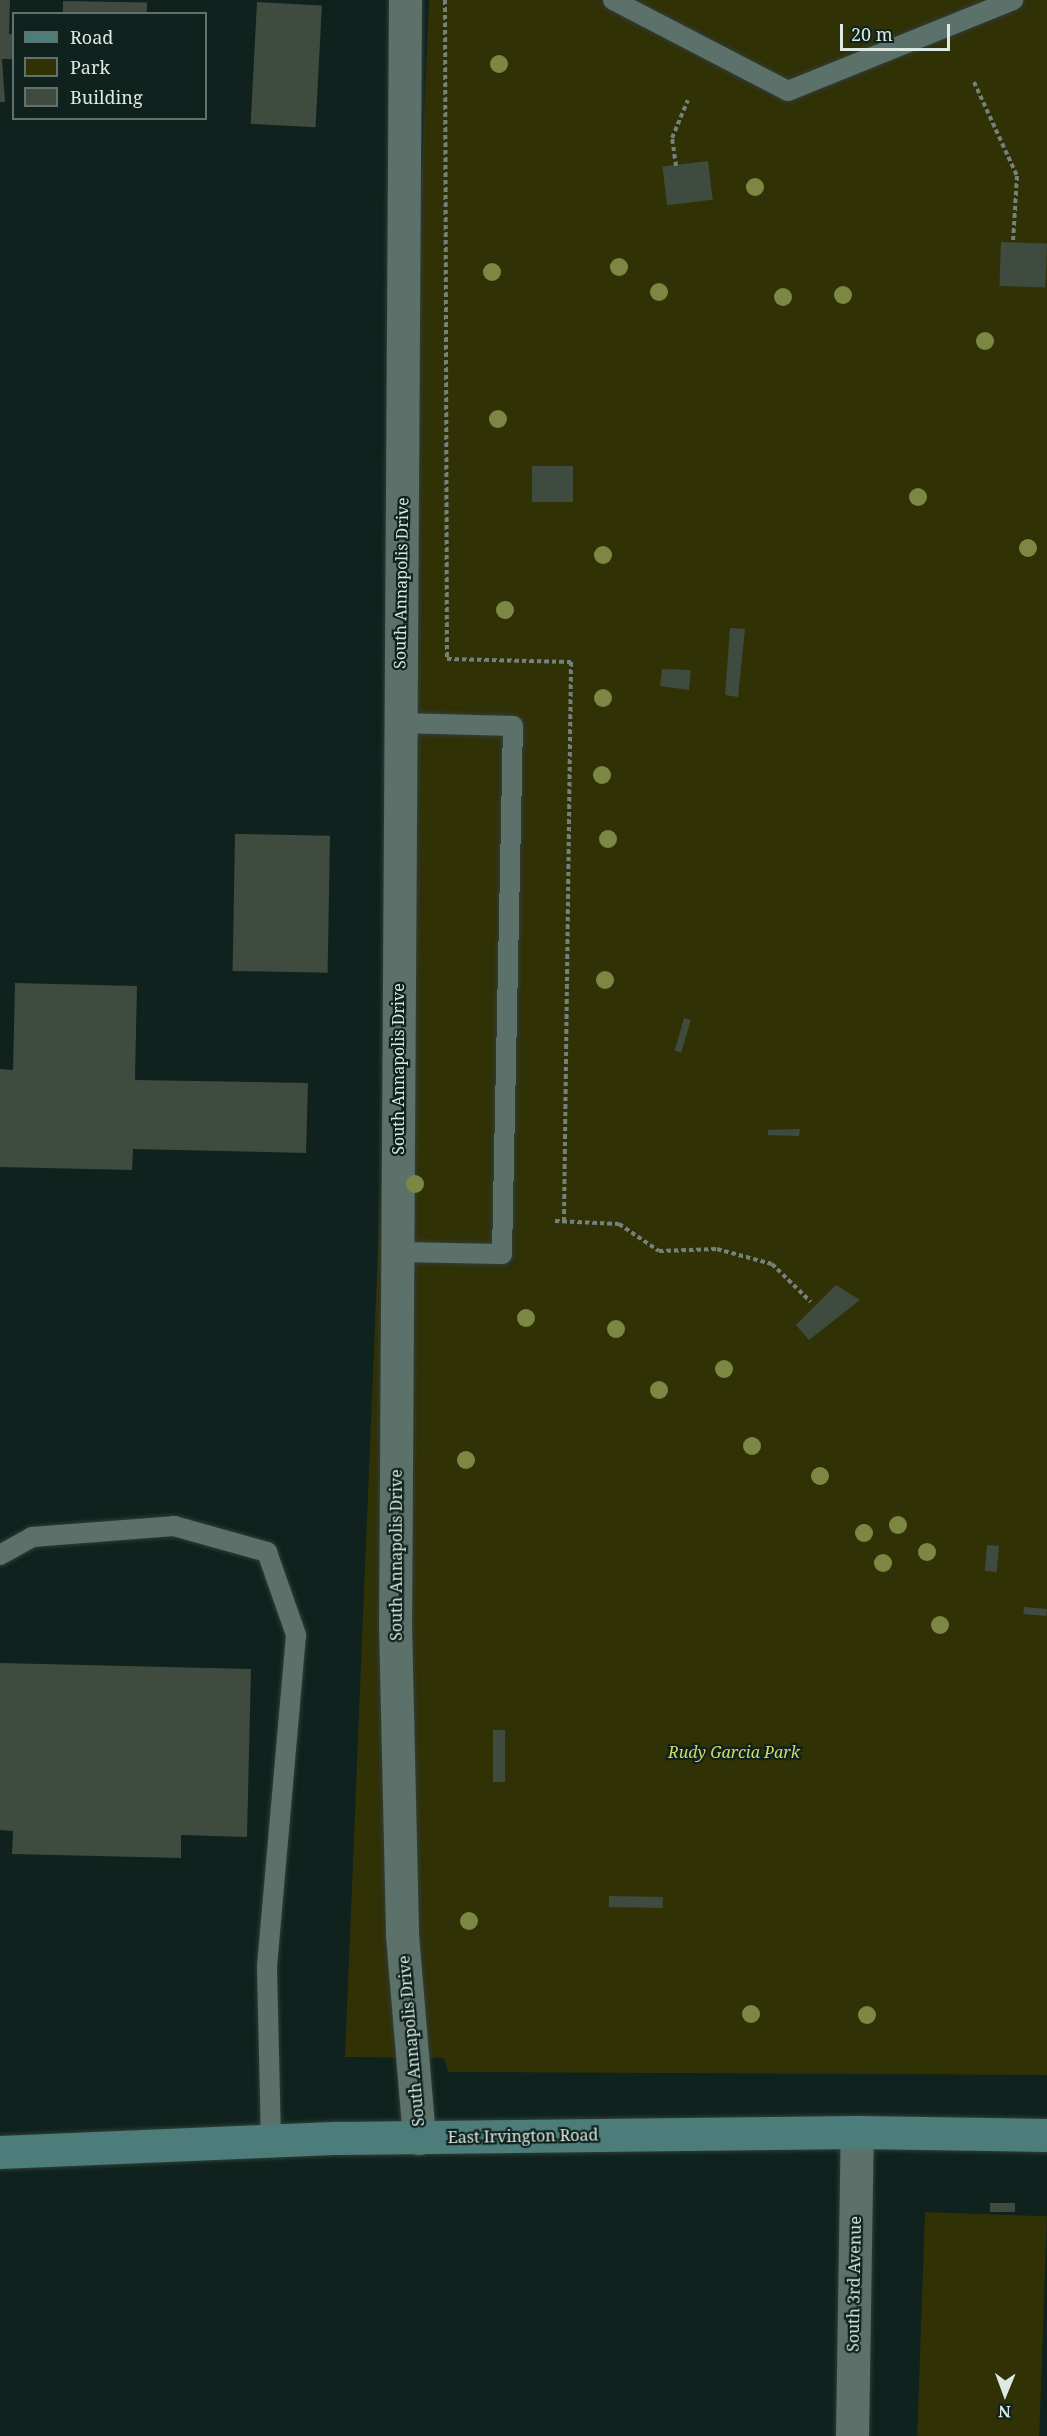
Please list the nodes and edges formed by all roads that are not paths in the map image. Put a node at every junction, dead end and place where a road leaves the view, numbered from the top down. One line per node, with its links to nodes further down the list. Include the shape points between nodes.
1 (405, 0): 4 (street, South Annapolis Drive)
2 (613, 0): 3 (lane, via 788,91)
3 (1013, 0)
4 (400, 723): 5 (street, South Annapolis Drive); 5 (lane, via 513,726 502,1254)
5 (397, 1252): 9 (street, South Annapolis Drive, via 395,1623 402,1935)
6 (0, 1555): 10 (lane, via 32,1537 174,1526 267,1552 296,1635 267,1967)
7 (857, 2132): 8 (main road, East Irvington Road); 9 (main road, East Irvington Road); 12 (street, South 3rd Avenue)
8 (1047, 2135)
9 (420, 2138): 10 (main road, East Irvington Road)
10 (272, 2140): 11 (main road, East Irvington Road)
11 (0, 2152)
12 (852, 2436)

